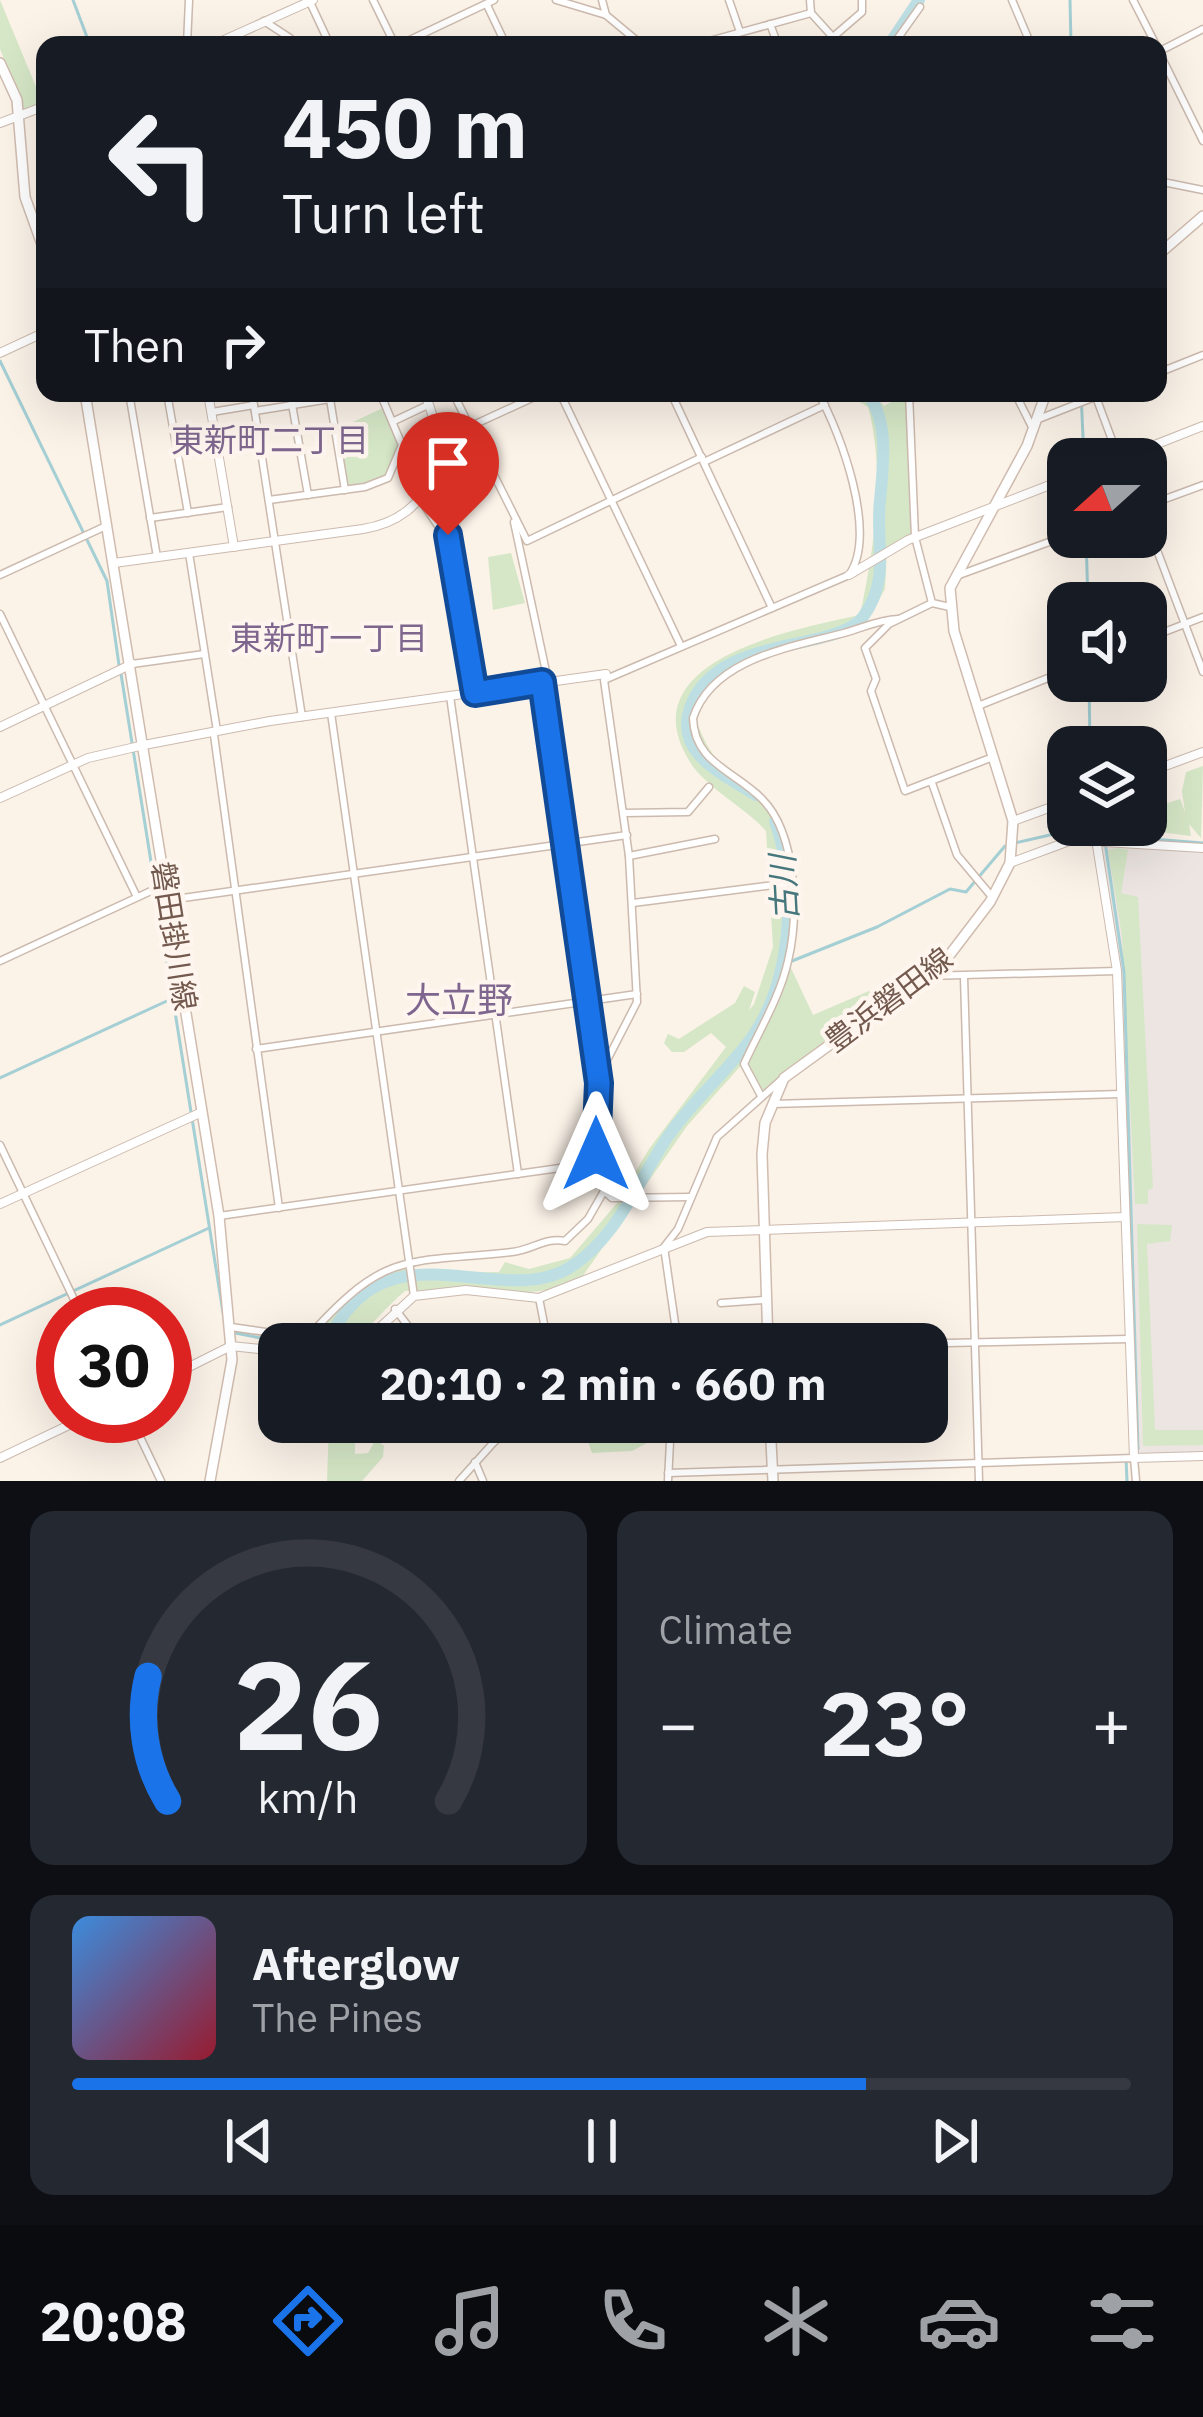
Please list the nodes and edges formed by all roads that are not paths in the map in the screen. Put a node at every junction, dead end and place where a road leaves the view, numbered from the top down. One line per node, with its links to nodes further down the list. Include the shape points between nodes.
1 (189, 0): 19 (street)
2 (310, 0): 15 (street); 22 (street)
3 (374, 0): 23 (street)
4 (556, 0): 14 (street)
5 (602, 0): 14 (street)
6 (730, 0): 18 (street)
7 (810, 0): 13 (street)
8 (862, 0): 30 (street, via 862,12)
9 (1012, 0): 32 (street)
10 (1133, 0): 33 (street)
11 (488, 1): 24 (street); 25 (street)
12 (920, 7): 31 (street)
13 (812, 13): 16 (street); 29 (street)
14 (606, 15): 26 (street)
15 (264, 21): 20 (street); 21 (street)
16 (770, 24): 18 (street); 28 (street)
17 (1203, 29): 34 (street)
18 (740, 32): 27 (street)
19 (187, 36)
20 (232, 36)
21 (287, 36)
22 (326, 36)
23 (392, 36)
24 (416, 36)
25 (502, 36)
26 (631, 36)
27 (726, 36)
28 (775, 36)
29 (832, 36)
30 (834, 36)
31 (899, 36)
32 (1027, 36)
33 (1151, 36)
34 (1167, 46)
35 (0, 63): 38 (main road)
36 (1167, 68): 40 (street)
37 (36, 109): 38 (street)
38 (19, 115): 39 (street); 44 (main road)
39 (0, 123)
40 (1203, 141)
41 (1167, 183): 42 (street)
42 (1203, 190)
43 (1203, 216): 45 (main road)
44 (36, 226)
45 (1167, 248)
46 (36, 336): 47 (street)
47 (0, 353)
48 (1203, 355): 49 (street)
49 (1167, 369)
50 (87, 402): 94 (main road, 磐田掛川線)
51 (131, 402): 92 (street)
52 (169, 402): 91 (street)
53 (210, 402): 73 (street)
54 (253, 402): 72 (street)
55 (292, 402): 70 (street)
56 (305, 402): 70 (street)
57 (331, 402): 83 (street)
58 (384, 402): 74 (street)
59 (457, 402): 77 (street)
60 (523, 402): 77 (street)
61 (564, 402): 88 (street)
62 (675, 402): 80 (street)
63 (823, 402): 71 (street)
64 (908, 402): 95 (street)
65 (1021, 402): 75 (street)
66 (1043, 402): 75 (main road, 豊浜磐田線)
67 (1085, 402): 75 (street)
68 (1098, 402): 78 (street)
69 (429, 404): 74 (street); 87 (street, via 440,448)
70 (292, 405): 72 (street); 84 (street)
71 (825, 405): 80 (street); 104 (street, via 850,458 858,550)
72 (254, 408): 73 (street); 86 (street)
73 (212, 412): 89 (street)
74 (394, 422): 83 (street, via 403,445 394,471 378,484)
75 (1034, 424): 90 (main road, 豊浜磐田線)
76 (1203, 426): 79 (street)
77 (470, 428): 93 (street)
78 (1111, 438)
79 (1167, 440)
80 (703, 459): 88 (street); 108 (street)
81 (1203, 485): 85 (street)
82 (1047, 486): 90 (street)
83 (344, 490): 84 (street)
84 (308, 495): 86 (street)
85 (1167, 498)
86 (269, 500): 96 (street)
87 (420, 500): 96 (street, via 374,527); 121 (street, via 454,550)
88 (611, 500): 93 (street, via 526,541); 114 (street)
89 (227, 507): 91 (street); 98 (street)
90 (992, 507): 95 (street); 105 (main road, 豊浜磐田線)
91 (188, 512): 92 (street)
92 (150, 518): 100 (street)
93 (514, 519): 120 (street)
94 (108, 525): 102 (main road, 磐田掛川線); 103 (street)
95 (915, 537): 104 (street); 106 (street)
96 (276, 541): 98 (street); 126 (street)
97 (1047, 543): 105 (street)
98 (234, 547): 99 (street)
99 (189, 553): 100 (street); 115 (street)
100 (157, 557): 102 (street)
101 (1161, 558): 112 (street)
102 (114, 563): 116 (main road, 磐田掛川線)
103 (0, 574)
104 (849, 575): 108 (street)
105 (954, 576): 107 (main road, 豊浜磐田線)
106 (932, 603): 107 (street); 111 (street)
107 (950, 607): 123 (main road, 豊浜磐田線)
108 (772, 608): 114 (street)
109 (0, 614): 124 (street)
110 (1203, 617): 112 (street)
111 (898, 619): 134 (street, via 865,648 876,680 871,691 905,791); 151 (street, via 760,655 695,709 700,749 774,814)
112 (1186, 623): 113 (street); 117 (street)
113 (1167, 631)
114 (680, 644): 118 (street)
115 (204, 654): 116 (street); 128 (street)
116 (132, 664): 124 (street); 129 (main road, 磐田掛川線)
117 (1203, 672)
118 (606, 674): 120 (street); 138 (street)
119 (1047, 678): 123 (street)
120 (545, 682): 121 (street); 142 (street)
121 (475, 693): 122 (street)
122 (450, 696): 125 (street); 147 (street)
123 (978, 706): 131 (main road, 豊浜磐田線)
124 (43, 707): 127 (street); 132 (street)
125 (331, 713): 126 (street); 150 (street)
126 (302, 717): 128 (street)
127 (0, 727)
128 (216, 735): 129 (street); 153 (street)
129 (144, 745): 132 (street); 152 (main road, 磐田掛川線)
130 (1203, 752): 133 (street)
131 (993, 757): 134 (street); 139 (main road, 豊浜磐田線)
132 (71, 765): 136 (street); 154 (street)
133 (1167, 765)
134 (932, 783): 155 (street, via 957,855)
135 (709, 788): 138 (street, via 688,812)
136 (0, 798)
137 (1047, 809): 139 (street)
138 (624, 813): 140 (street)
139 (1013, 821): 149 (main road, 豊浜磐田線)
140 (627, 835): 142 (street); 148 (street)
141 (715, 839): 148 (street)
142 (565, 844): 147 (street); 163 (street)
143 (1167, 845): 146 (street)
144 (1050, 846): 149 (street)
145 (1097, 846): 159 (street)
146 (1203, 848)
147 (474, 856): 150 (street); 164 (street)
148 (629, 856): 157 (street)
149 (1010, 863): 155 (main road, 豊浜磐田線)
150 (353, 874): 153 (street); 165 (street)
151 (790, 883): 157 (street); 169 (street, via 789,961 743,1064)
152 (166, 884): 154 (street); 156 (main road, 磐田掛川線)
153 (234, 891): 156 (street); 166 (street)
154 (137, 897): 158 (street)
155 (993, 898): 160 (main road, 豊浜磐田線)
156 (169, 900): 173 (main road, 磐田掛川線)
157 (632, 903): 162 (street)
158 (0, 961)
159 (1118, 971): 161 (street); 170 (street)
160 (926, 976): 161 (street); 167 (main road, 豊浜磐田線)
161 (964, 976): 171 (street)
162 (637, 994): 163 (street); 168 (street)
163 (588, 1001): 164 (street); 168 (street)
164 (496, 1015): 165 (street); 176 (street)
165 (376, 1032): 166 (street); 177 (street)
166 (256, 1049): 182 (street)
167 (784, 1078): 169 (street); 172 (main road, 豊浜磐田線)
168 (599, 1083): 175 (street)
169 (760, 1094): 180 (street, via 717,1137)
170 (1121, 1094): 171 (street); 184 (street)
171 (968, 1099): 172 (street); 185 (street)
172 (772, 1104): 186 (main road, 豊浜磐田線, via 762,1154)
173 (204, 1111): 179 (street); 183 (main road, 磐田掛川線)
174 (0, 1145): 179 (street)
175 (596, 1154): 176 (street); 178 (street)
176 (518, 1174): 177 (street)
177 (399, 1191): 182 (street); 188 (street)
178 (604, 1191): 180 (street, via 622,1199); 188 (street, via 565,1240)
179 (23, 1194): 181 (street); 189 (street)
180 (689, 1197): 187 (street)
181 (0, 1204)
182 (279, 1208): 183 (street)
183 (219, 1216): 200 (main road, 磐田掛川線)
184 (1125, 1216): 185 (street); 201 (street)
185 (972, 1221): 186 (street); 202 (street)
186 (765, 1227): 187 (street, via 707,1232); 192 (main road, 豊浜磐田線)
187 (664, 1247): 191 (street); 198 (street)
188 (410, 1258): 190 (street); 200 (street, via 350,1290 307,1338)
189 (68, 1287)
190 (413, 1293): 191 (street); 194 (street)
191 (539, 1298): 197 (street)
192 (766, 1300): 193 (street); 199 (main road, 豊浜磐田線)
193 (721, 1303)
194 (395, 1309): 195 (street); 196 (street)
195 (382, 1323)
196 (406, 1323)
197 (544, 1323)
198 (675, 1323)
199 (767, 1323)
200 (231, 1328): 204 (main road, 磐田掛川線)
201 (1128, 1339): 202 (street); 213 (street)
202 (974, 1342): 203 (street); 216 (street)
203 (948, 1343)
204 (231, 1346): 205 (street); 206 (street); 220 (main road, 磐田掛川線)
205 (258, 1349)
206 (192, 1366)
207 (36, 1441): 214 (street)
208 (143, 1443): 219 (street)
209 (493, 1443): 215 (street)
210 (670, 1443): 218 (street)
211 (771, 1443): 217 (main road)
212 (1203, 1456): 213 (street)
213 (1134, 1457): 216 (street); 224 (street)
214 (0, 1458)
215 (475, 1462): 221 (street); 222 (street)
216 (979, 1464): 217 (street); 223 (street)
217 (772, 1475): 218 (street)
218 (668, 1477)
219 (161, 1481)
220 (211, 1481)
221 (459, 1481)
222 (483, 1481)
223 (979, 1481)
224 (1136, 1481)

